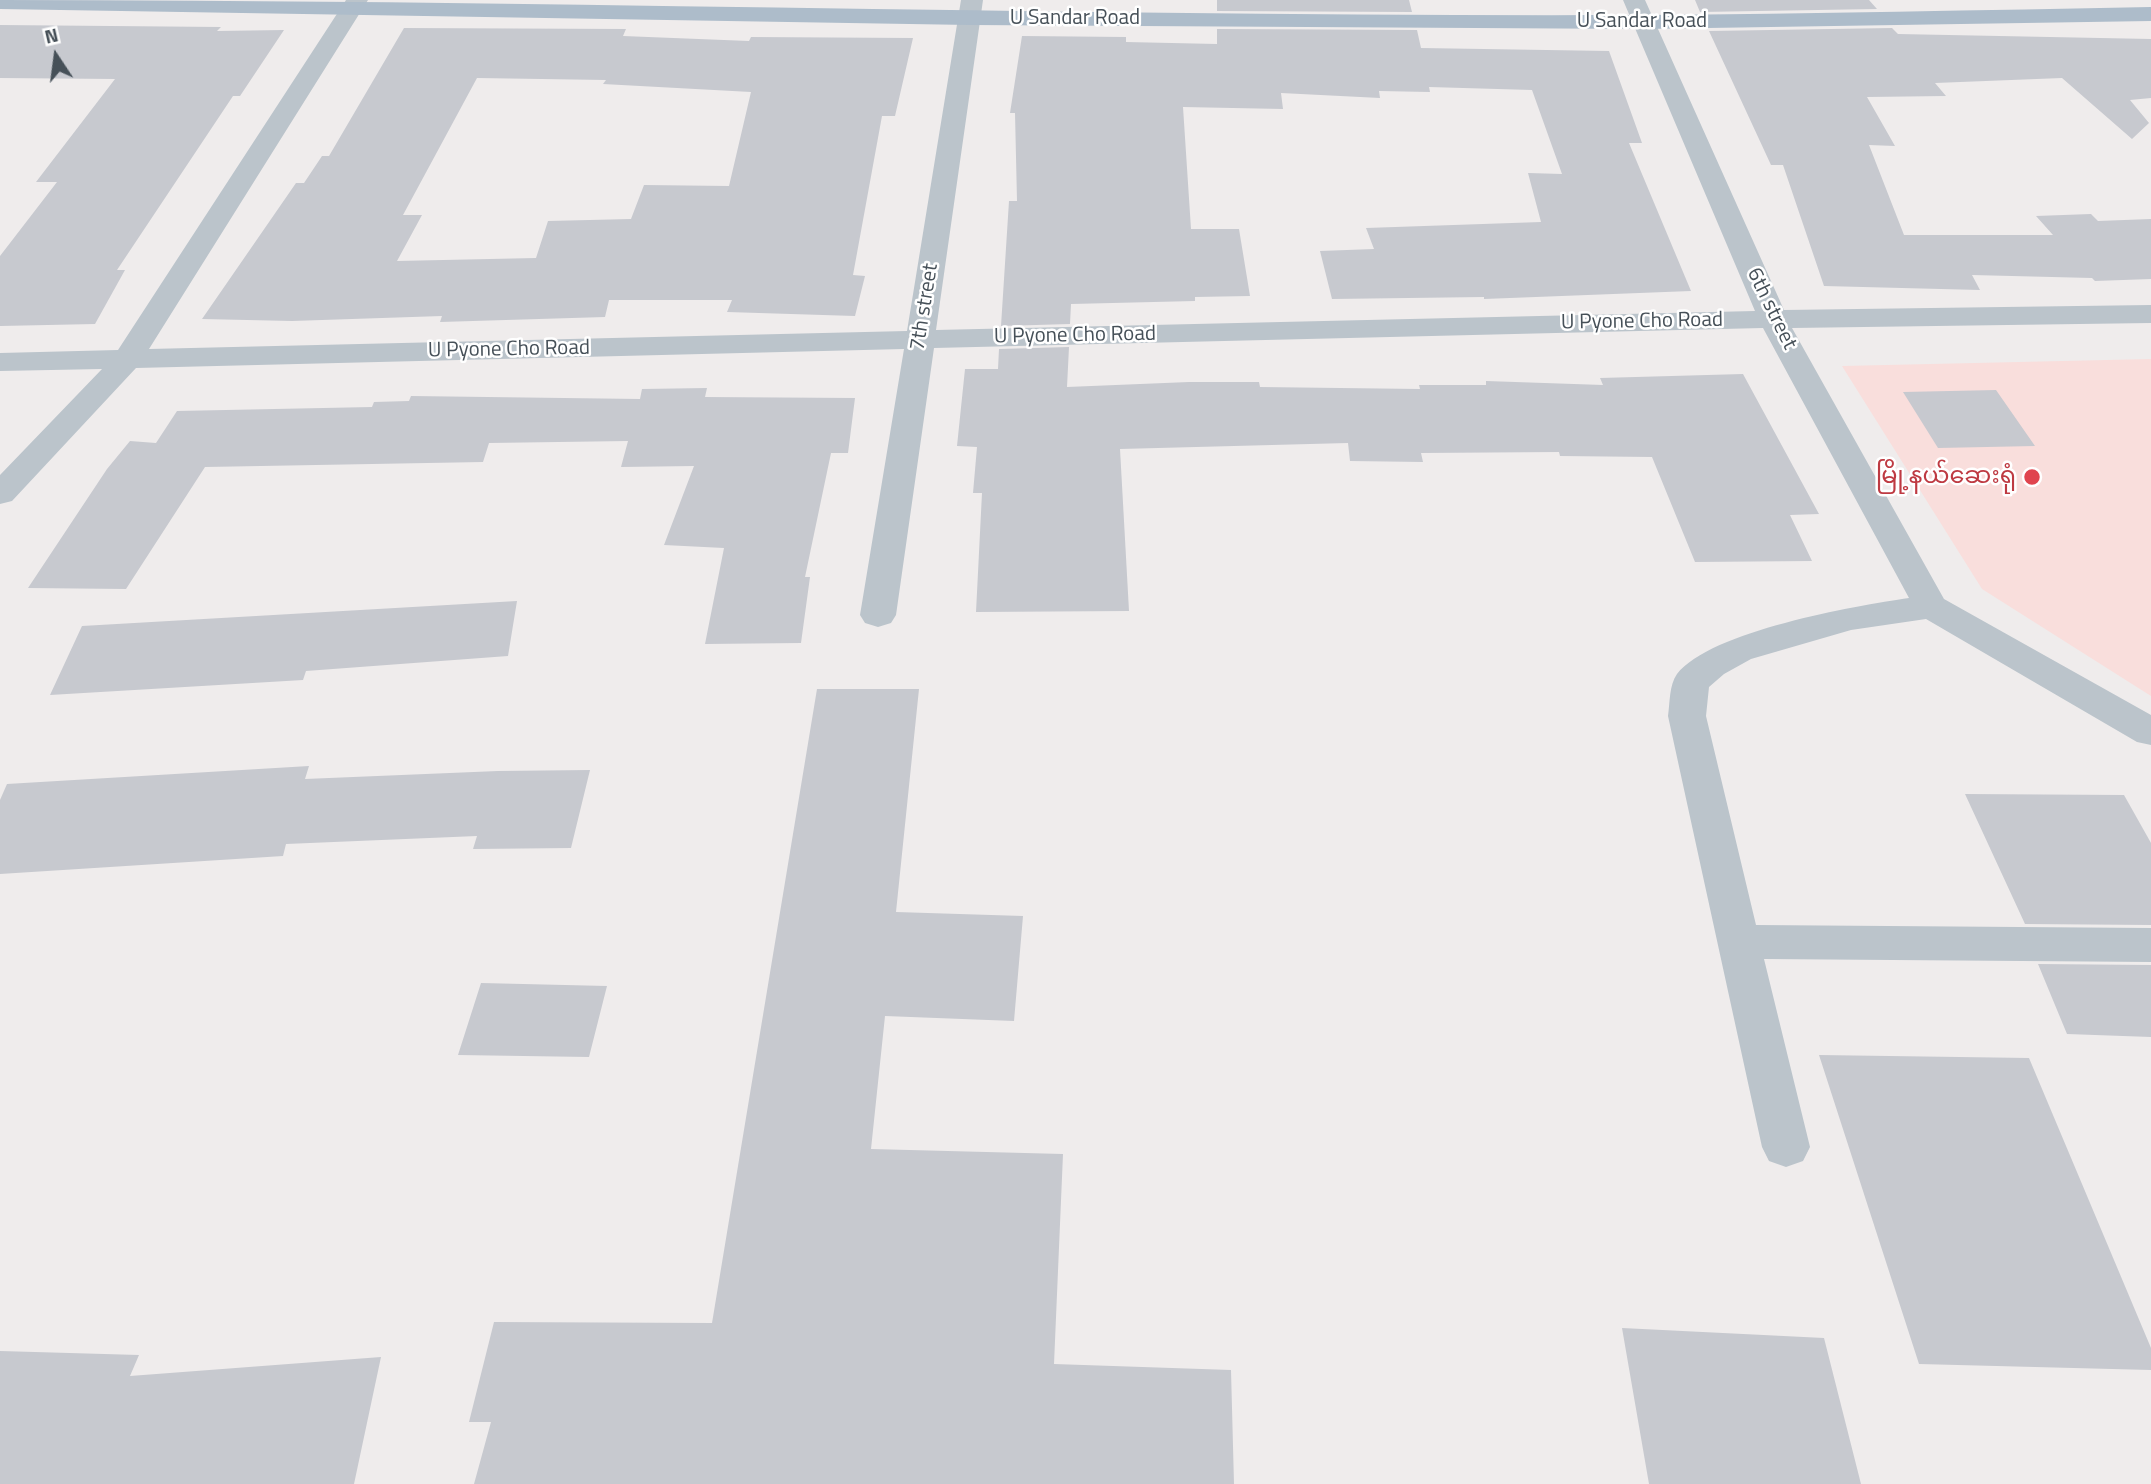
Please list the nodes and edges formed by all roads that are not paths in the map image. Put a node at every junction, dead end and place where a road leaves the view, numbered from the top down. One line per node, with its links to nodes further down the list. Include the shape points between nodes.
1 (0, 2): 2 (main road, U Sandar Road)
2 (354, 4): 3 (main road, U Sandar Road); 9 (street)
3 (971, 9): 4 (main road, U Sandar Road); 8 (street, 7th street)
4 (1639, 11): 5 (main road, U Sandar Road); 7 (street, 6th street)
5 (2151, 14)
6 (2151, 314): 7 (street, U Pyone Cho Road)
7 (1773, 319): 8 (street, U Pyone Cho Road); 12 (street, 6th street)
8 (920, 339): 9 (street, U Pyone Cho Road); 13 (street, 7th street)
9 (127, 360): 10 (street, U Pyone Cho Road); 11 (street)
10 (0, 362)
11 (0, 494)
12 (1931, 607): 14 (street); 15 (street, via 1850,618 1738,650 1691,682 1687,716)
13 (878, 615)
14 (2151, 732)
15 (1740, 942): 16 (street); 17 (street)
16 (2151, 945)
17 (1786, 1147)

